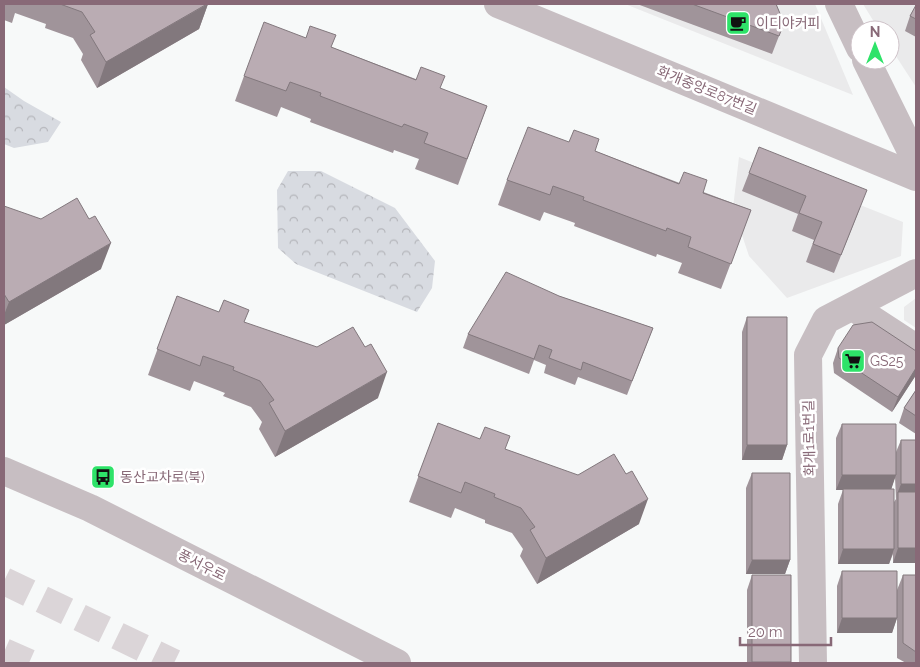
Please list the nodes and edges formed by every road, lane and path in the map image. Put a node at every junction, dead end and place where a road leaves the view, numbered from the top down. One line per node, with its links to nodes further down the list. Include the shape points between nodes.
1 (498, 4): 6 (street, 화개중앙로87번길)
2 (839, 4): 3 (street)
3 (850, 27)
4 (871, 70): 5 (street)
5 (916, 160)
6 (916, 177)
7 (916, 273): 8 (street, 화개1로1번길)
8 (853, 306): 9 (street); 12 (street, 화개1로1번길, via 826,320 808,354)
9 (916, 348)
10 (4, 471): 11 (street, 풍서우로, via 90,508)
11 (397, 663)
12 (812, 663)

